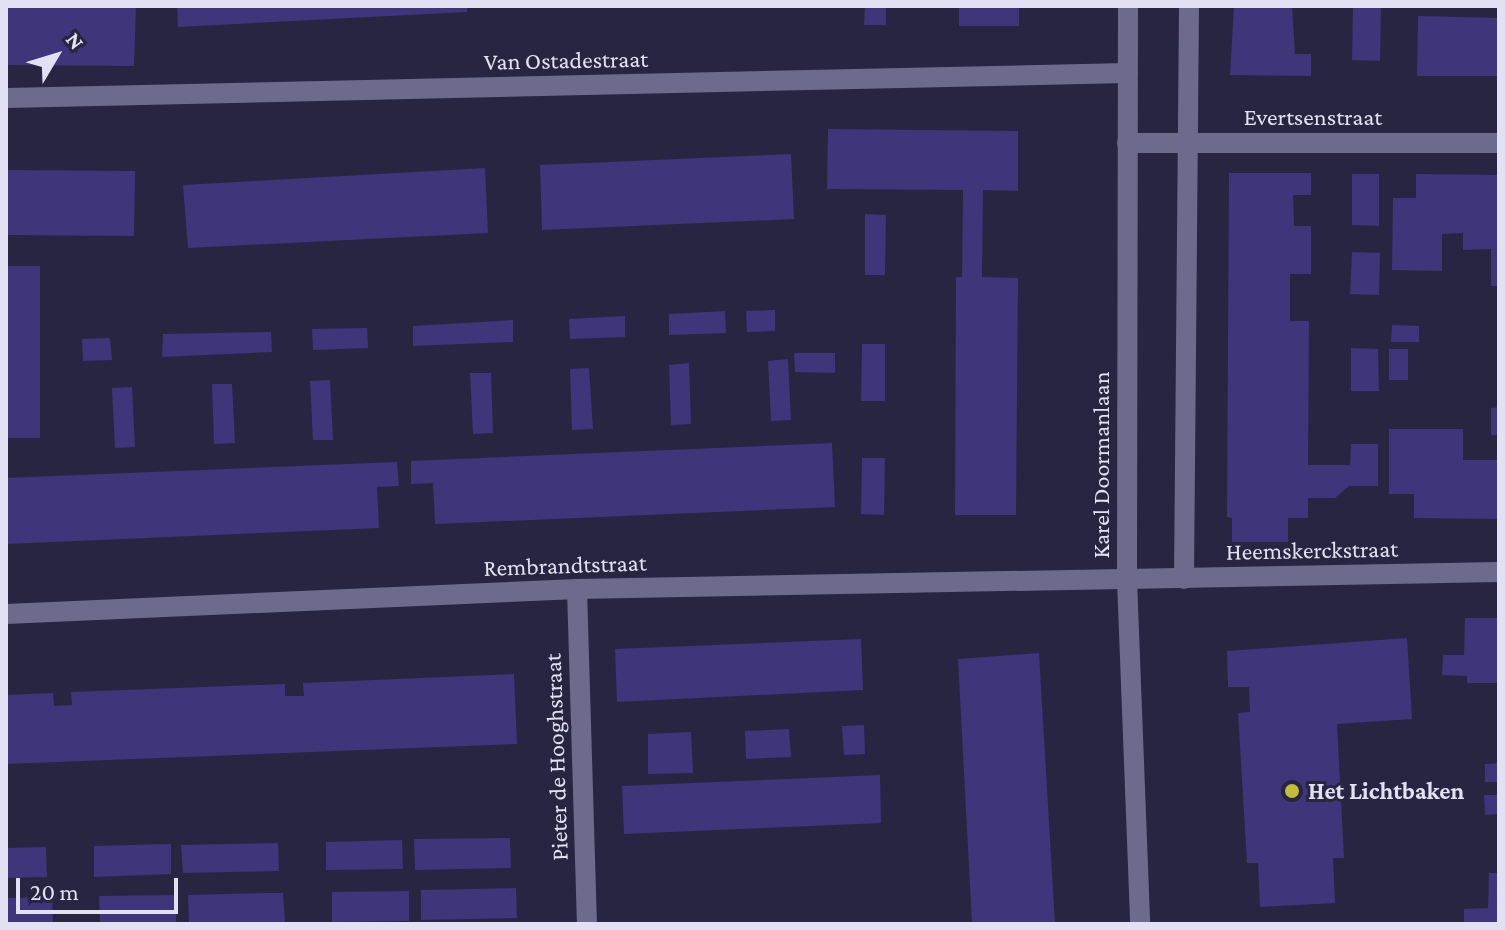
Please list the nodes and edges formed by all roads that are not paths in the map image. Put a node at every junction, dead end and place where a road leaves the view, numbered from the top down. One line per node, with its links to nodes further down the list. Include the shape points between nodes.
1 (1128, 6): 3 (street, Karel Doormanlaan)
2 (1189, 6): 6 (street)
3 (1128, 73): 4 (street, Van Ostadestraat); 5 (street, Karel Doormanlaan)
4 (6, 98)
5 (1127, 143): 6 (street, Evertsenstraat); 10 (street, Karel Doormanlaan)
6 (1189, 143): 7 (street, Evertsenstraat); 9 (street)
7 (1499, 143)
8 (1499, 572): 9 (street, Heemskerckstraat)
9 (1184, 579): 10 (street, Heemskerckstraat)
10 (1127, 580): 11 (street, Rembrandtstraat); 14 (street, Karel Doormanlaan)
11 (577, 589): 12 (street, Rembrandtstraat); 13 (street, Pieter de Hooghstraat)
12 (6, 614)
13 (587, 924)
14 (1140, 924)

